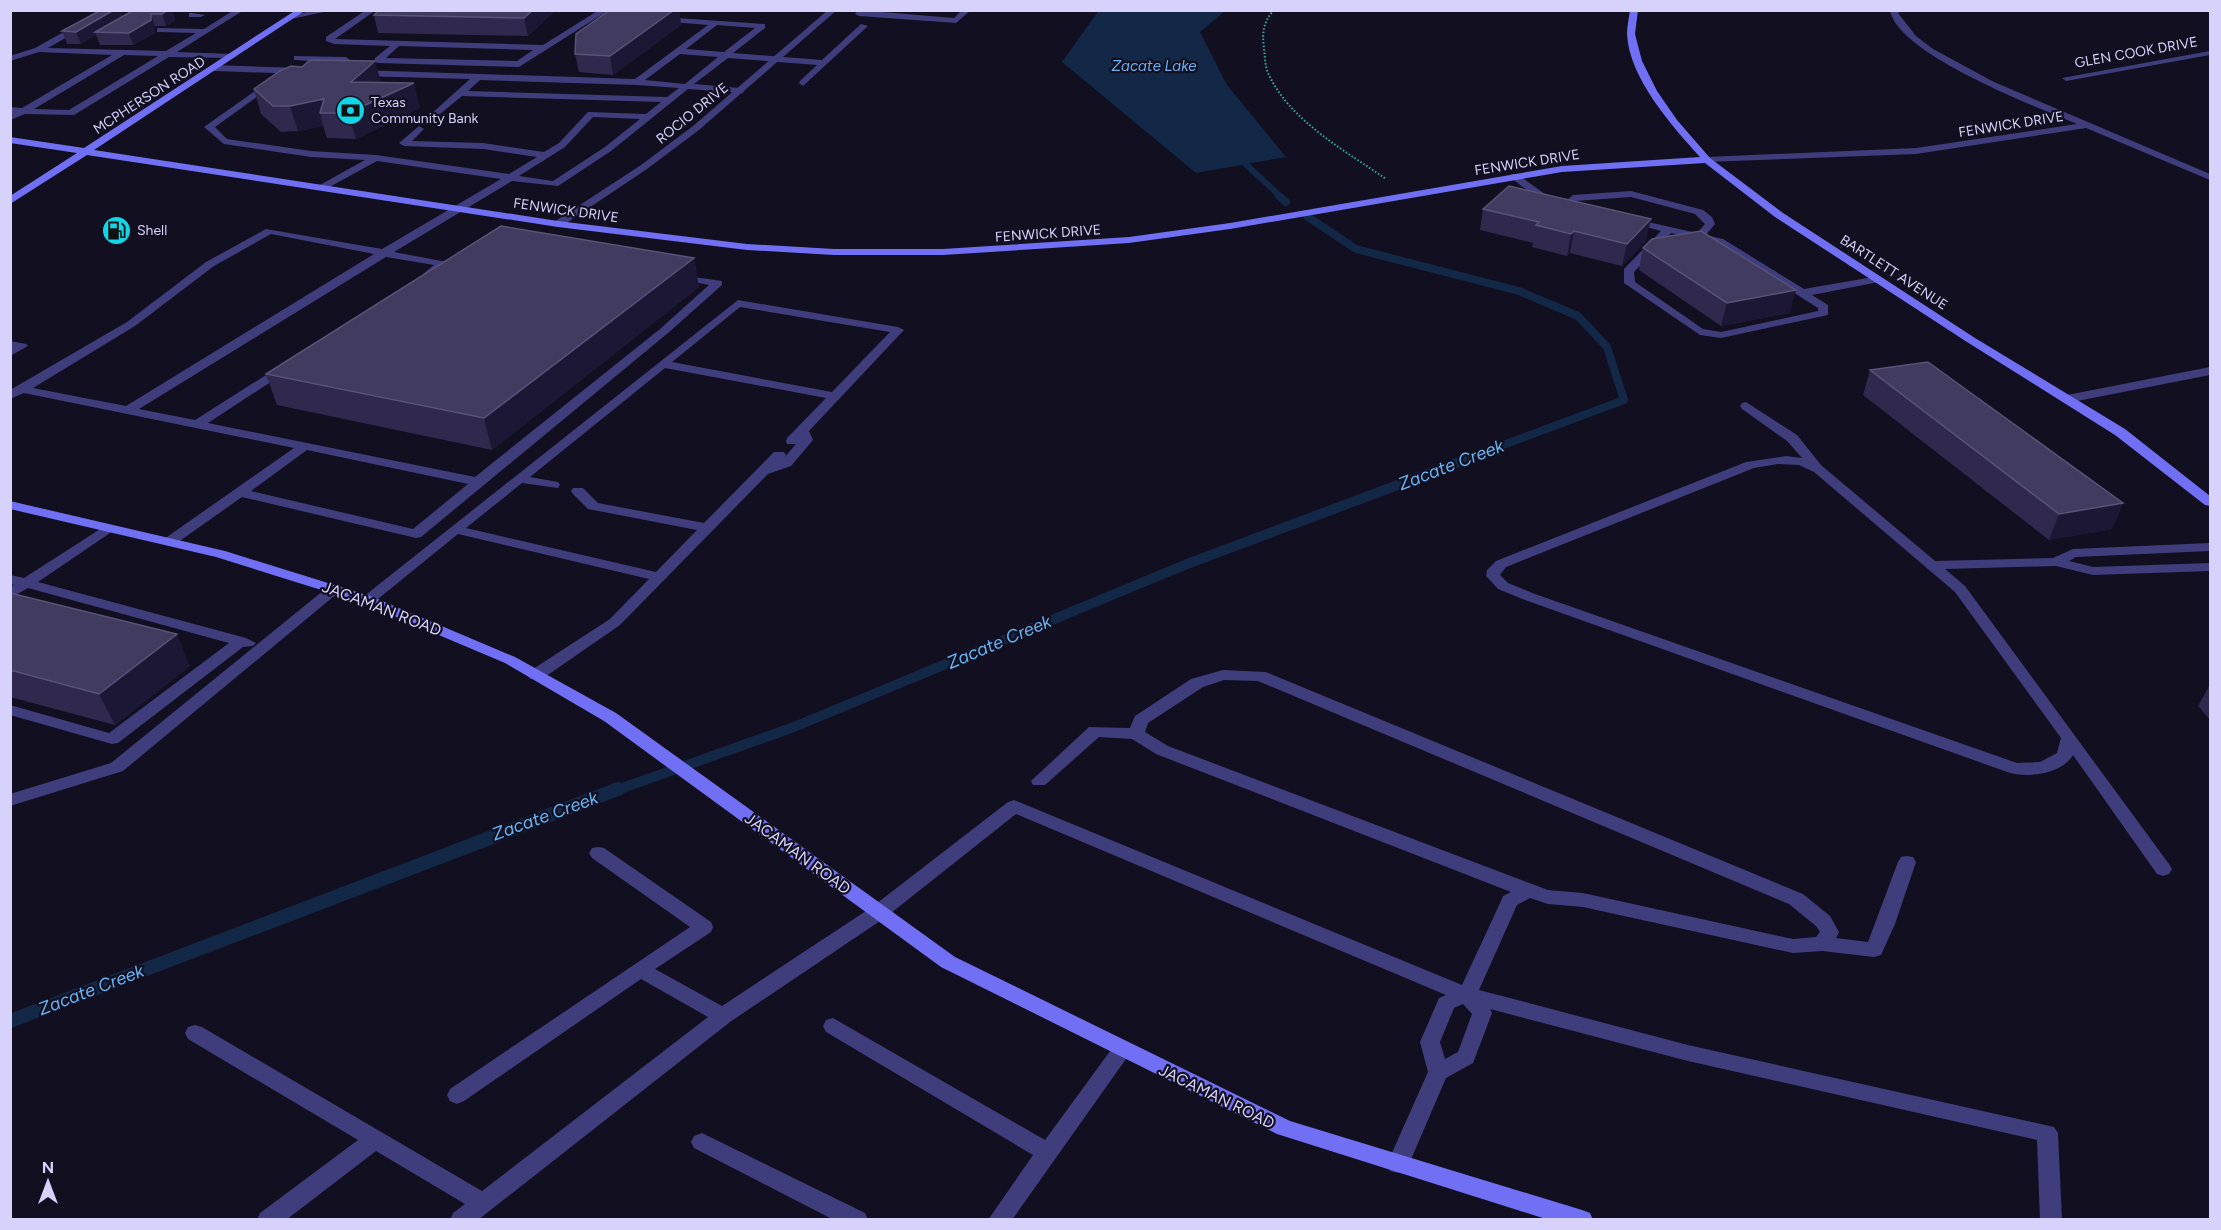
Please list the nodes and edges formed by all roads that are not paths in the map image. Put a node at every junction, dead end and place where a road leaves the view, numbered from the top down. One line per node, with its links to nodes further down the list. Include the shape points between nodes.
1 (110, 10): 19 (street)
2 (240, 10): 13 (street)
3 (302, 10): 14 (main road, MCPHERSON ROAD)
4 (329, 10): 14 (street)
5 (372, 10): 23 (street, via 329,39)
6 (606, 10): 24 (street)
7 (833, 10): 36 (street, ROCIO DRIVE)
8 (863, 10): 9 (street, via 859,14 956,21)
9 (967, 10)
10 (1634, 10): 67 (main road, BARTLETT AVENUE, via 1630,34 1638,61 1674,122)
11 (1904, 10): 61 (street, via 1893,12 1913,38 1957,67)
12 (201, 15): 13 (street)
13 (232, 16): 21 (street)
14 (291, 17): 32 (main road, MCPHERSON ROAD)
15 (656, 18): 16 (street)
16 (715, 23): 27 (street); 31 (street, via 762,26)
17 (864, 26): 38 (street)
18 (160, 30): 21 (street)
19 (73, 31): 20 (street); 25 (street)
20 (90, 31)
21 (206, 31): 30 (street)
22 (96, 41): 26 (street)
23 (397, 44): 24 (street); 24 (street, via 378,60 519,64)
24 (541, 48)
25 (38, 50): 26 (street); 34 (street)
26 (79, 51): 28 (street)
27 (678, 51): 31 (street); 48 (street)
28 (123, 52): 30 (street); 41 (street)
29 (2211, 53): 47 (street, GLEN COOK DRIVE)
30 (169, 54): 32 (street); 53 (street)
31 (726, 55): 36 (street); 50 (street)
32 (233, 56): 40 (main road, MCPHERSON ROAD)
33 (297, 58): 35 (street)
34 (10, 59)
35 (319, 59): 37 (street); 43 (street)
36 (777, 59): 38 (street); 51 (street, ROCIO DRIVE)
37 (346, 60)
38 (825, 63): 49 (street)
39 (116, 65): 41 (street)
40 (214, 68): 42 (street); 64 (main road, MCPHERSON ROAD)
41 (102, 69): 57 (street)
42 (290, 71): 43 (street); 66 (street, via 209,127 224,141 311,154)
43 (302, 71): 44 (street)
44 (313, 72)
45 (349, 73): 46 (street)
46 (478, 77): 48 (street); 52 (street)
47 (2066, 78)
48 (637, 82): 50 (street)
49 (803, 83)
50 (687, 86): 51 (street); 55 (street)
51 (740, 91): 77 (street, ROCIO DRIVE, via 644,167)
52 (460, 93): 55 (street); 58 (street)
53 (91, 96): 54 (street); 57 (street, via 71,113)
54 (78, 100)
55 (670, 100): 60 (street)
56 (10, 110): 57 (street)
57 (24, 111): 59 (street)
58 (434, 116)
59 (10, 117)
60 (648, 117): 65 (street, via 591,114 562,145); 70 (street, via 555,184)
61 (2086, 125): 67 (street, FENWICK DRIVE, via 1916,151); 69 (street)
62 (419, 129): 65 (street, via 404,143 483,146)
63 (10, 140): 64 (main road, FENWICK DRIVE)
64 (87, 152): 71 (main road, FENWICK DRIVE); 72 (main road, MCPHERSON ROAD)
65 (545, 155): 70 (street)
66 (376, 158): 70 (street); 71 (street)
67 (1707, 160): 68 (main road, FENWICK DRIVE, via 1598,165); 82 (main road, BARTLETT AVENUE, via 1779,215)
68 (1514, 176): 73 (street, via 1546,199); 77 (main road, FENWICK DRIVE, via 1230,226 1045,247 834,252 747,247)
69 (2210, 177)
70 (510, 178): 74 (street)
71 (321, 188): 74 (main road, FENWICK DRIVE)
72 (10, 201)
73 (1567, 204): 75 (street); 79 (street, via 1573,198 1631,194 1699,212 1710,224)
74 (458, 208): 77 (main road, FENWICK DRIVE); 80 (street)
75 (1589, 210)
76 (1623, 219): 78 (street)
77 (558, 224)
78 (1668, 230): 79 (street); 84 (street, via 1628,271 1630,283 1700,332 1721,335 1824,313 1824,307)
79 (1700, 237): 84 (street, via 1719,241)
80 (384, 253): 83 (street, via 443,264); 90 (street, via 270,231 210,264 131,324); 94 (street)
81 (660, 273): 103 (street, via 718,283)
82 (1879, 279): 84 (street); 92 (main road, BARTLETT AVENUE)
83 (413, 284)
84 (1802, 293)
85 (10, 344): 86 (street, via 22,346)
86 (10, 353)
87 (295, 360): 95 (street)
88 (664, 364): 91 (street); 91 (street, via 738,303 898,330); 102 (street)
89 (2211, 371): 92 (street)
90 (16, 392): 94 (street)
91 (835, 396): 96 (street)
92 (2067, 399): 107 (main road, BARTLETT AVENUE, via 2120,432)
93 (1746, 406): 100 (street, via 1792,438)
94 (128, 410): 95 (street)
95 (197, 424): 98 (street)
96 (804, 429): 97 (street); 101 (street, via 807,440 786,462)
97 (792, 441)
98 (305, 446): 103 (street); 106 (street)
99 (779, 455): 101 (street)
100 (1819, 469): 115 (street); 128 (street, via 1795,460 1751,465 1501,564 1493,576 1503,586 1530,597 2016,769 2043,768 2064,756)
101 (762, 472): 110 (street)
102 (521, 479): 104 (street); 111 (street)
103 (478, 482): 106 (street, via 416,534)
104 (554, 485)
105 (578, 491): 110 (street, via 593,506)
106 (240, 492): 112 (street)
107 (2211, 502)
108 (10, 505): 109 (main road, JACAMAN ROAD)
109 (108, 528): 112 (main road, JACAMAN ROAD); 119 (street)
110 (707, 528): 117 (street)
111 (457, 530): 117 (street); 122 (street)
112 (169, 542): 120 (main road, JACAMAN ROAD)
113 (2211, 547): 114 (street, via 2073,553)
114 (2056, 562): 115 (street); 116 (street, via 2093,571)
115 (1931, 565): 128 (street, via 1960,589)
116 (2209, 569)
117 (658, 578): 125 (street, via 615,622)
118 (10, 579): 119 (street)
119 (27, 583): 121 (street); 123 (street)
120 (334, 589): 122 (main road, JACAMAN ROAD); 124 (street)
121 (10, 594)
122 (369, 600): 125 (main road, JACAMAN ROAD, via 510,660)
123 (241, 641): 124 (street); 126 (street, via 112,739)
124 (264, 647): 130 (street, via 117,767)
125 (536, 675): 135 (main road, JACAMAN ROAD, via 610,717)
126 (10, 710)
127 (1136, 734): 129 (street, via 1095,731); 134 (street, via 1162,750); 136 (street, via 1141,720 1197,682 1223,675 1260,676 1796,899 1823,921 1830,932)
128 (2069, 738): 133 (street)
129 (1039, 781)
130 (10, 800)
131 (598, 853): 137 (street, via 704,927)
132 (1907, 862): 136 (street, via 1874,950)
133 (2163, 868)
134 (1528, 891): 136 (street, via 1793,946); 138 (street, via 1510,900)
135 (879, 912): 138 (street, via 1014,806 1418,977); 139 (street); 142 (main road, JACAMAN ROAD, via 948,962)
136 (1822, 944)
137 (640, 969): 139 (street); 144 (street)
138 (1467, 994): 143 (street, via 1446,1003 1430,1042); 143 (street, via 1482,1013 1466,1057); 155 (street, via 1688,1053 2047,1133)
139 (723, 1016): 149 (street)
140 (832, 1026): 147 (street)
141 (195, 1033): 145 (street)
142 (1123, 1049): 147 (street); 148 (main road, JACAMAN ROAD, via 1284,1128)
143 (1438, 1072): 148 (street)
144 (457, 1095)
145 (376, 1139): 149 (street); 151 (street)
146 (702, 1142): 153 (street)
147 (1048, 1153): 154 (street)
148 (1398, 1164): 150 (main road, JACAMAN ROAD)
149 (483, 1203): 152 (street)
150 (1580, 1219)
151 (268, 1220)
152 (461, 1220)
153 (857, 1220)
154 (999, 1220)
155 (2051, 1220)

